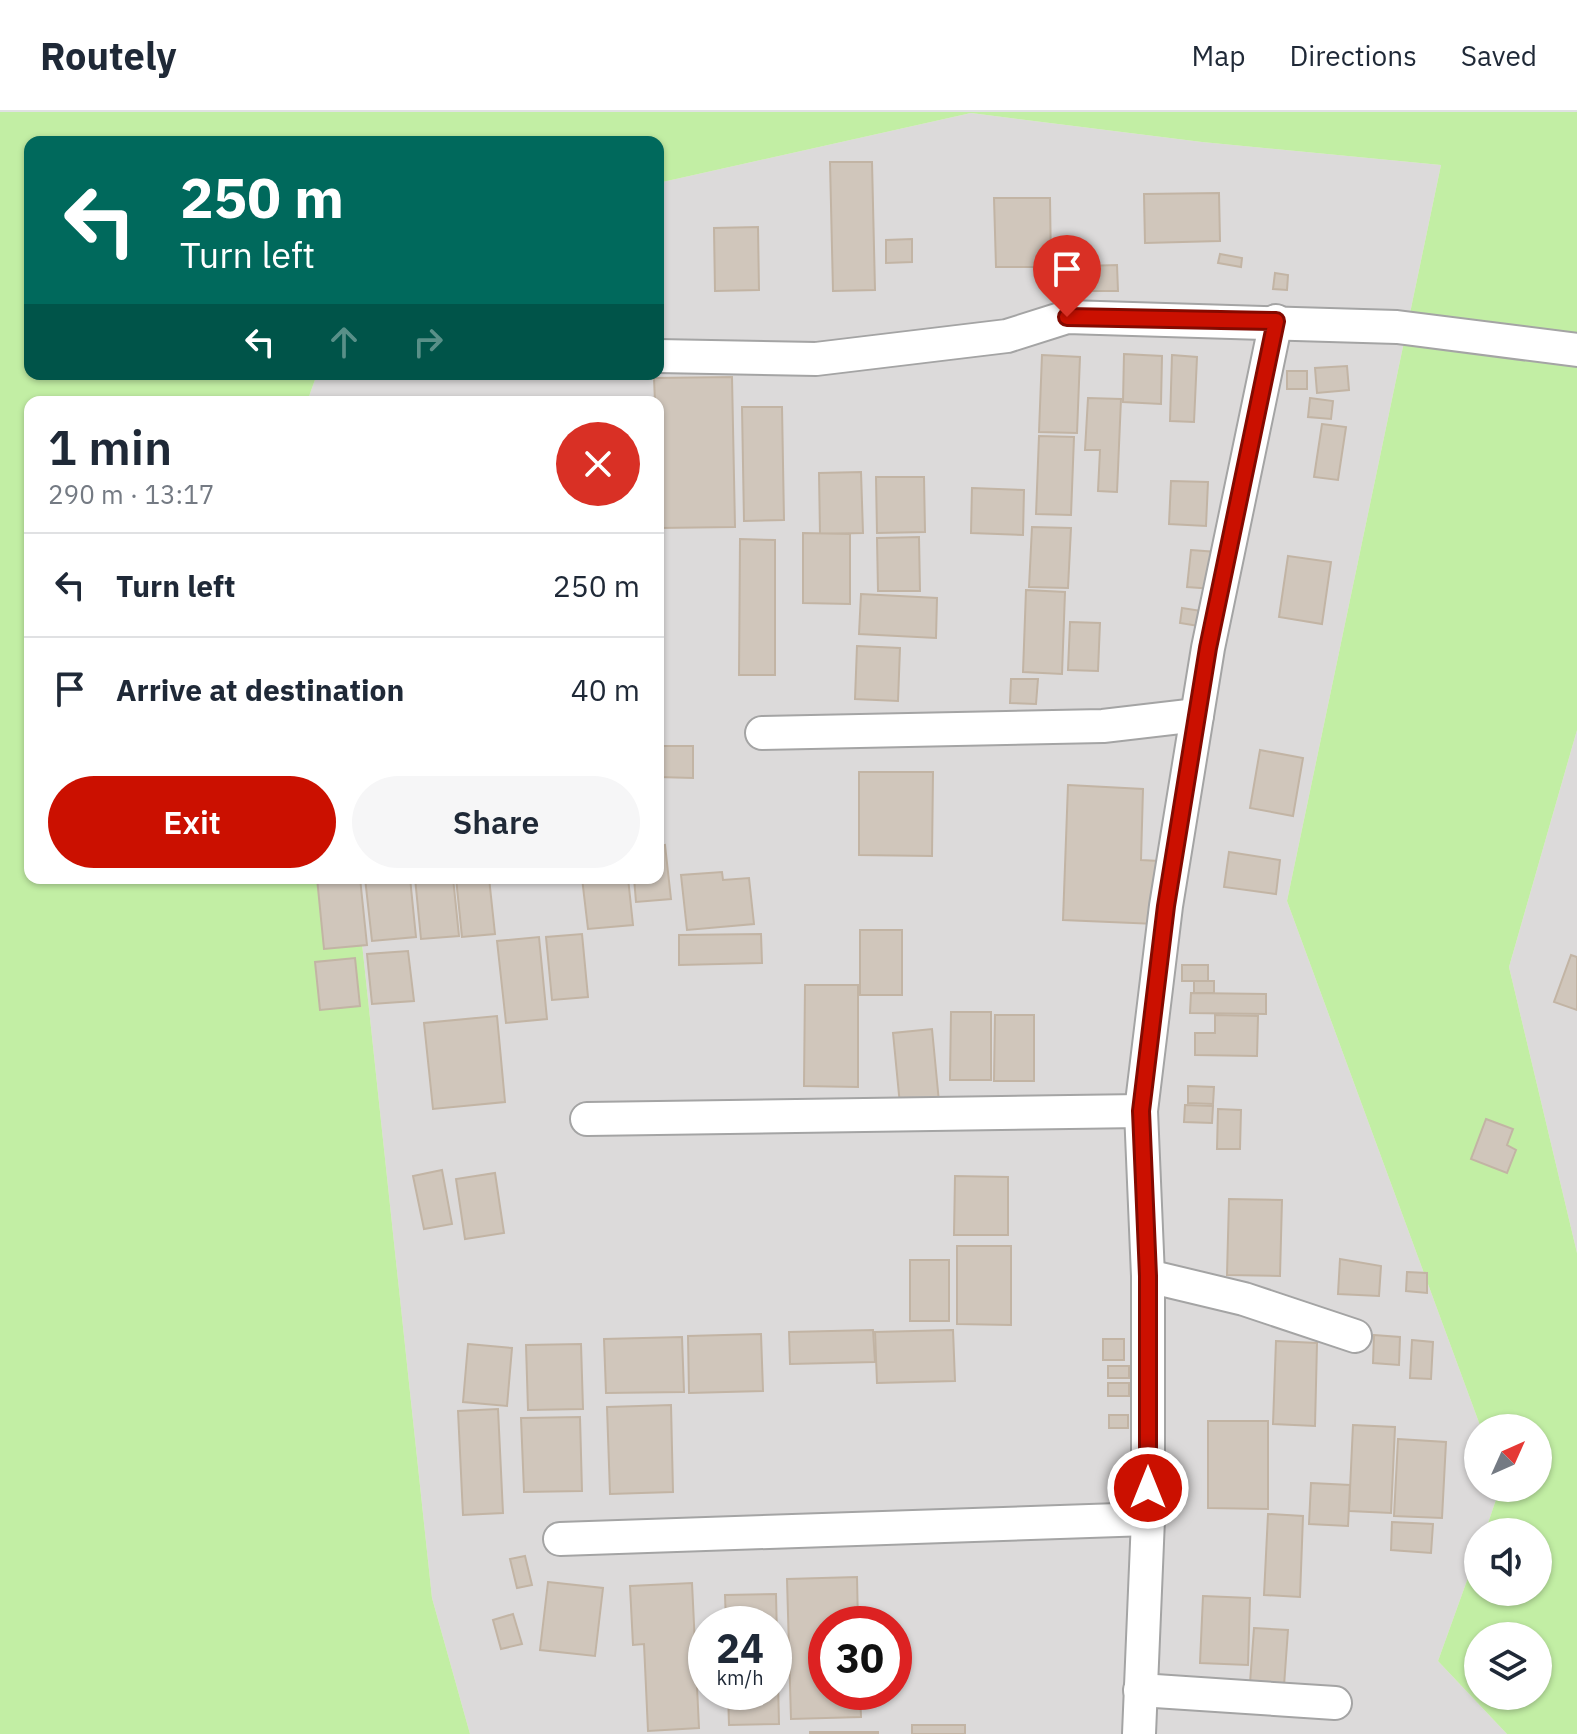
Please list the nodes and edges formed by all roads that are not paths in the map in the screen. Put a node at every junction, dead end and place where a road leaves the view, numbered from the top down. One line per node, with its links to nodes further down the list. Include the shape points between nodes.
1 (1276, 321): 2 (street, via 1397,327); 3 (street, via 1067,317 1007,336 816,359); 4 (street)
2 (1577, 350)
3 (664, 356)
4 (1197, 715): 5 (street, via 1103,726); 6 (street)
5 (762, 733)
6 (1141, 1111): 7 (street); 8 (street)
7 (587, 1119)
8 (1148, 1276): 9 (street, via 1244,1299); 10 (street)
9 (1355, 1336)
10 (1148, 1519): 11 (street); 12 (street)
11 (560, 1539)
12 (1140, 1690): 13 (street); 14 (street)
13 (1335, 1703)
14 (1139, 1734)

